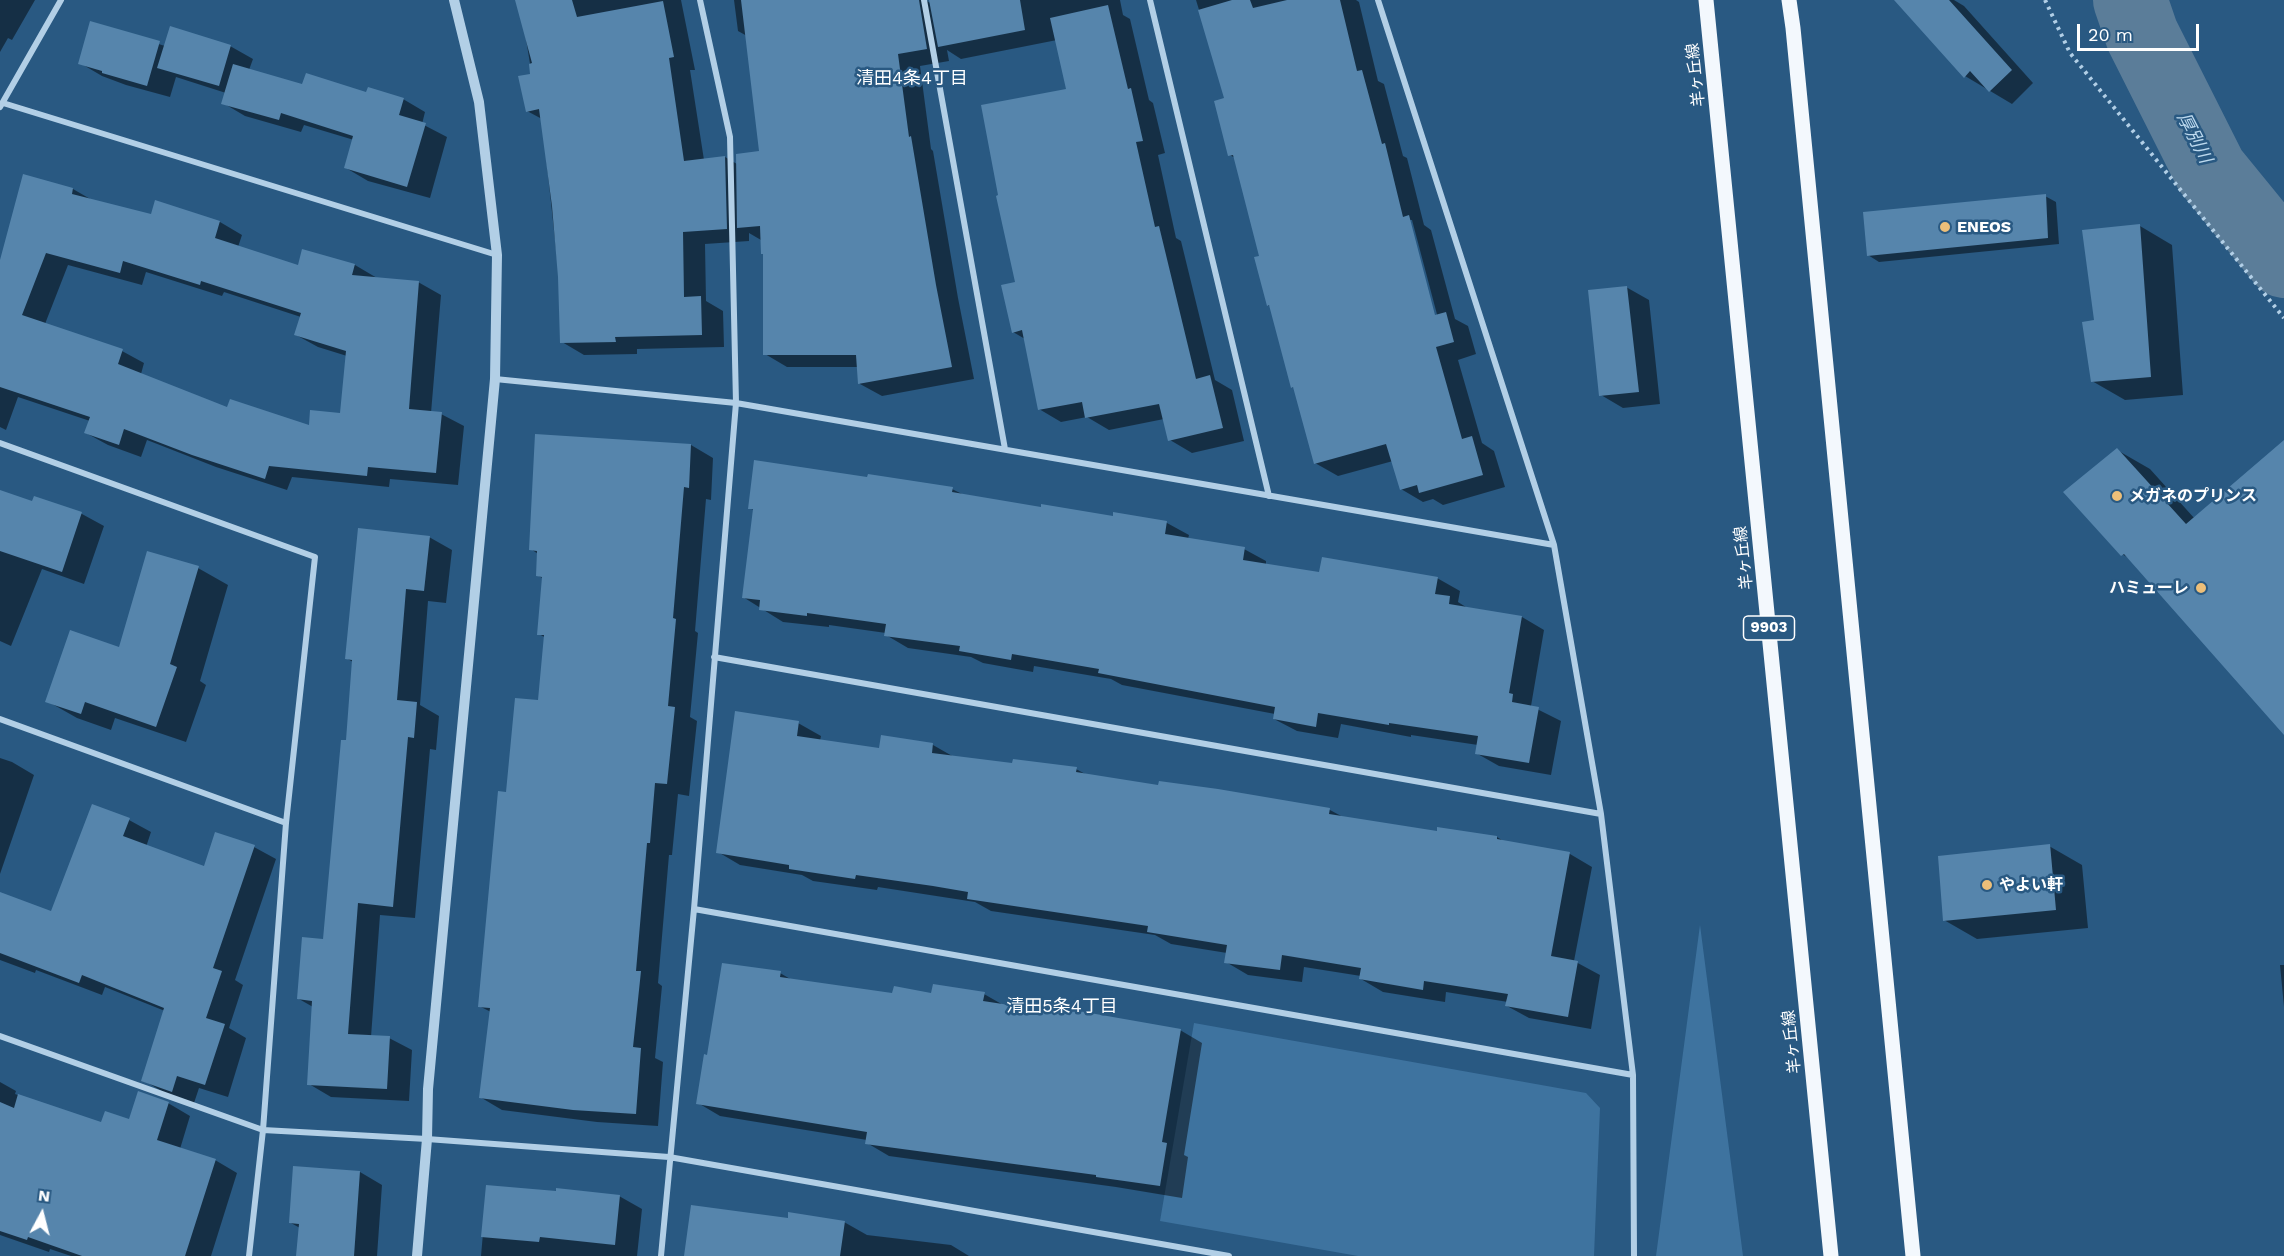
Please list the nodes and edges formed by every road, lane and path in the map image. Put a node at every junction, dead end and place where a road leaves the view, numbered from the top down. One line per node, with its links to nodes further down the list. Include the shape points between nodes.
1 (61, 0): 10 (street)
2 (454, 0): 11 (street, via 479,102)
3 (700, 0): 14 (street, via 730,137)
4 (924, 0): 16 (street)
5 (1150, 0): 17 (street)
6 (1378, 0): 18 (street)
7 (1706, 0): 34 (main road, 羊ヶ丘線 / 9903)
8 (1789, 0): 35 (main road)
9 (2046, 0): 12 (path, via 2070,53)
10 (1, 105): 11 (street)
11 (497, 255): 13 (street)
12 (2284, 318)
13 (495, 379): 14 (street); 27 (street, via 428,1089)
14 (736, 402): 16 (street); 19 (street)
15 (0, 443): 22 (street, via 315,557)
16 (1005, 448): 17 (street)
17 (1269, 496): 18 (street)
18 (1554, 545): 21 (street)
19 (714, 657): 21 (street); 23 (street)
20 (0, 719): 22 (street)
21 (1601, 814): 25 (street)
22 (286, 823): 26 (street)
23 (693, 909): 25 (street); 28 (street)
24 (0, 1036): 26 (street)
25 (1633, 1075): 33 (street)
26 (263, 1130): 27 (street); 29 (street)
27 (427, 1139): 28 (street); 30 (street)
28 (669, 1157): 31 (street); 32 (street)
29 (249, 1256)
30 (417, 1256)
31 (661, 1256)
32 (1229, 1256)
33 (1634, 1256)
34 (1831, 1256)
35 (1913, 1256)

